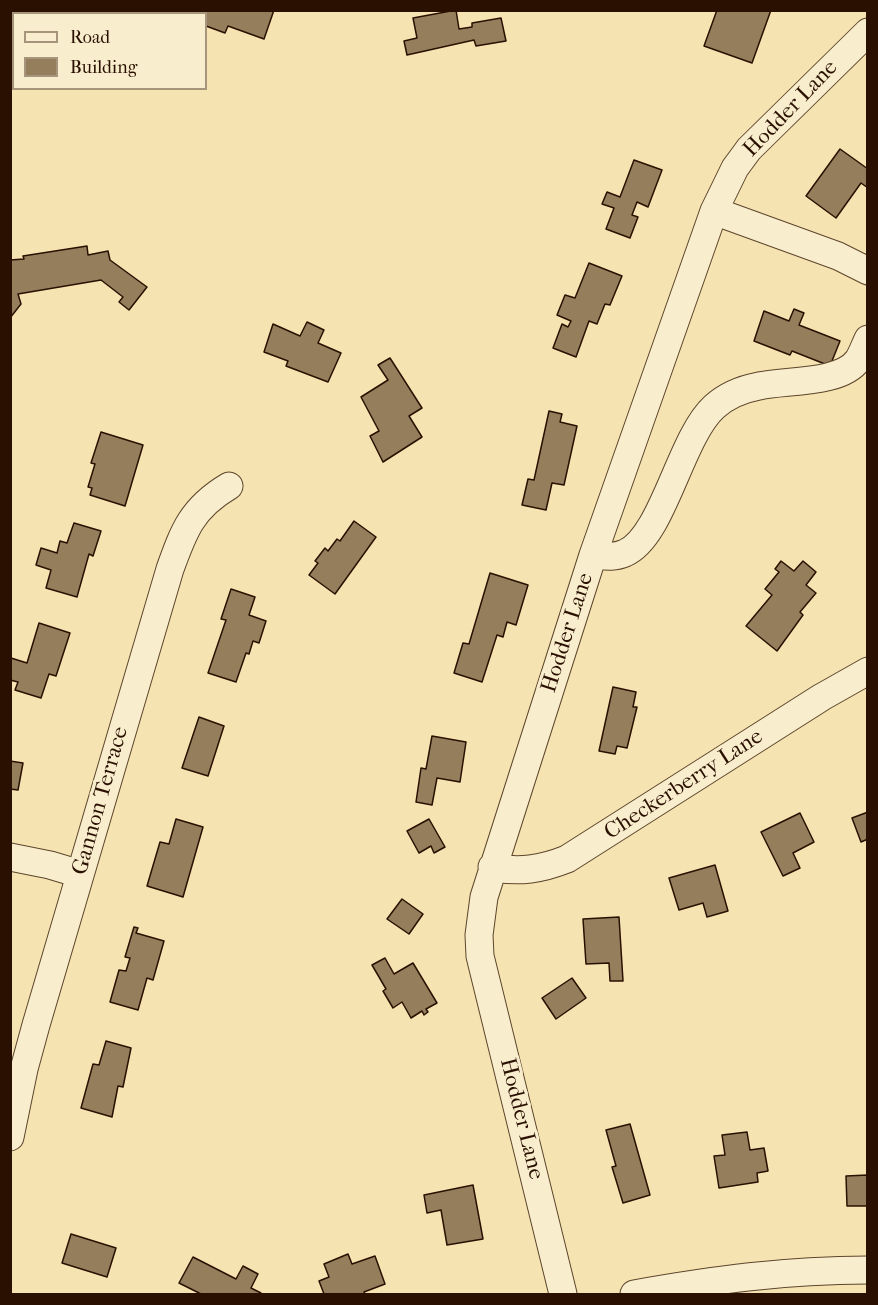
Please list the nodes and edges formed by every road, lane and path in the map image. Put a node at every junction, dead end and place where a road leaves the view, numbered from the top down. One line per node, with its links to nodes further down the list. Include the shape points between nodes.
1 (867, 32): 2 (street, Hodder Lane, via 749,149)
2 (714, 211): 3 (street, via 838,256); 6 (street, Hodder Lane)
3 (867, 271)
4 (867, 339): 6 (street, via 858,361 847,370 760,385 727,397 714,407 694,436 657,516 638,543 623,554)
5 (229, 486): 10 (street, Gannon Terrace, via 200,507 179,544)
6 (593, 555): 9 (street, Hodder Lane)
7 (867, 671): 9 (street, Checkerberry Lane, via 567,860 532,870)
8 (10, 857): 10 (street)
9 (492, 867): 13 (street, Hodder Lane, via 480,918 480,956)
10 (80, 874): 11 (street, Gannon Terrace, via 24,1070)
11 (10, 1137)
12 (867, 1270): 14 (street, via 733,1278)
13 (563, 1294)
14 (634, 1294)

